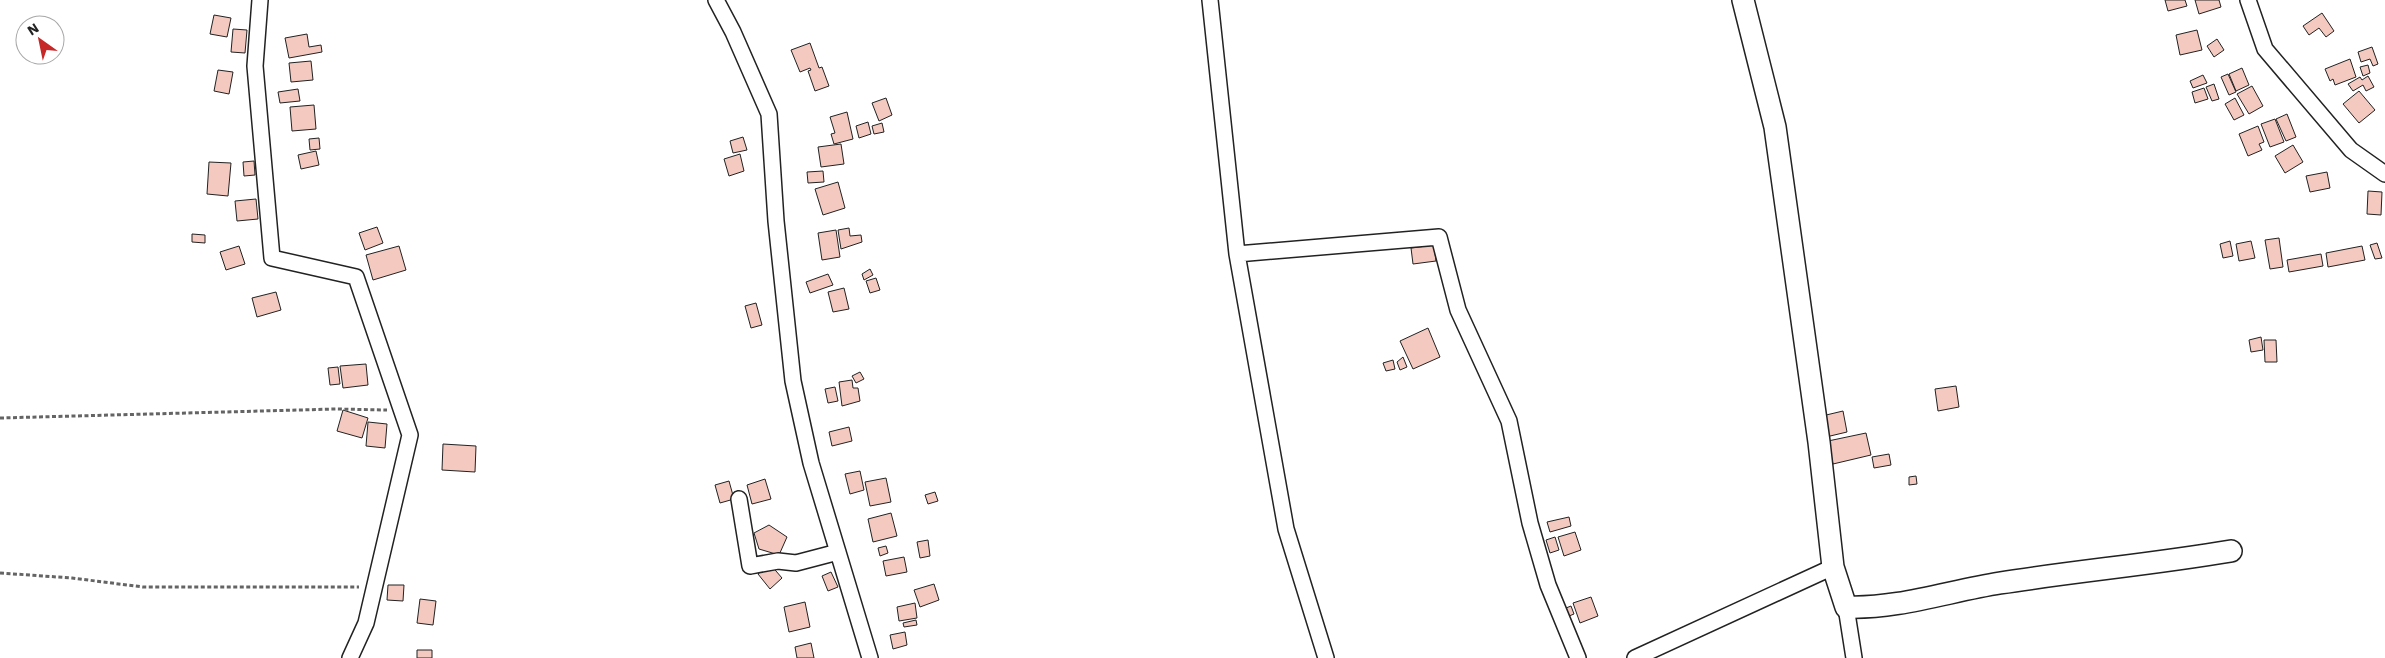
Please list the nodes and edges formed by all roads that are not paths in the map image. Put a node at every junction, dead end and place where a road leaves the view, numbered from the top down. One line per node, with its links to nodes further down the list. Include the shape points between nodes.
1 (260, 0): 13 (street, via 255,66 272,258 356,277 410,435 366,623)
2 (716, 0): 10 (street, via 769,114 776,221 793,381 811,463)
3 (1210, 0): 7 (street)
4 (1743, 0): 11 (street, via 1774,127 1819,442)
5 (2248, 0): 6 (street, via 2266,49 2351,150)
6 (2385, 174)
7 (1237, 254): 15 (street, via 1286,529); 16 (street, via 1439,237 1458,310 1509,421 1530,524 1548,585)
8 (739, 499): 10 (street, via 750,566 778,561 796,563)
9 (2231, 551): 12 (street, via 1998,583 1871,608)
10 (838, 552): 14 (street)
11 (1833, 567): 12 (street); 17 (street)
12 (1846, 608): 18 (street)
13 (350, 658)
14 (870, 658)
15 (1326, 658)
16 (1578, 658)
17 (1634, 658)
18 (1854, 658)

